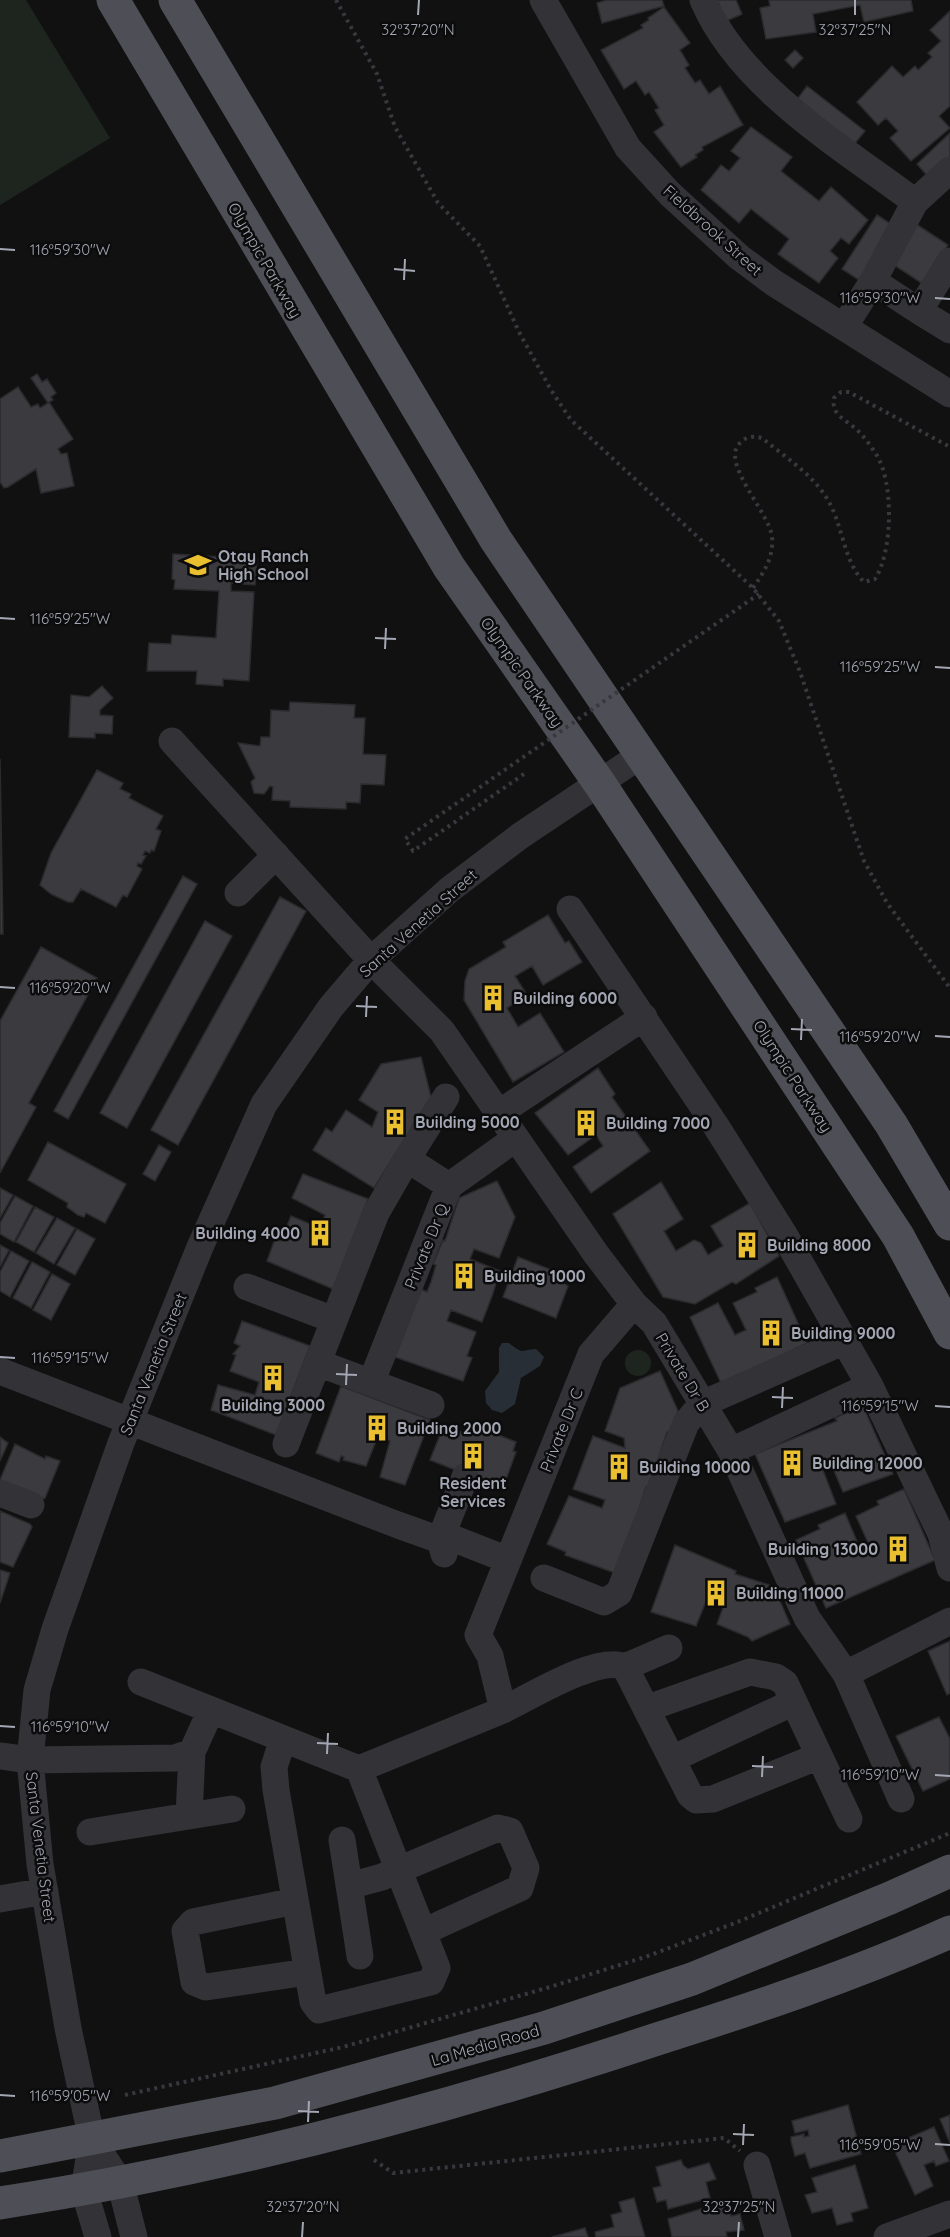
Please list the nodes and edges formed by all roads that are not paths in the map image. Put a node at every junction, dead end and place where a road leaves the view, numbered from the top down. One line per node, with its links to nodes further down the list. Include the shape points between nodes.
1 (112, 0): 15 (main road, Olympic Parkway, via 449,567)
2 (175, 0): 14 (main road, via 496,540)
3 (543, 0): 10 (street, Fieldbrook Street, via 628,148 739,257)
4 (704, 0): 6 (street, via 714,25 739,59 778,99)
5 (950, 170): 6 (street)
6 (915, 202): 8 (street)
7 (950, 261): 9 (street)
8 (873, 281): 9 (street); 10 (street)
9 (919, 311): 11 (street)
10 (844, 327): 12 (street, Fieldbrook Street)
11 (950, 330)
12 (950, 394)
13 (172, 741): 16 (street, Private Dr B)
14 (641, 755): 15 (street, Santa Venetia Street); 26 (main road, via 891,1125)
15 (600, 784): 19 (street, Santa Venetia Street, via 520,836 449,890); 30 (main road, Olympic Parkway, via 898,1236)
16 (276, 855): 17 (street); 19 (street, Private Dr B)
17 (238, 893)
18 (570, 909): 20 (street)
19 (371, 960): 22 (street, Private Dr B, via 442,1031); 38 (street, Santa Venetia Street, via 331,1007 264,1104)
20 (644, 1017): 22 (street); 31 (street, via 779,1226)
21 (446, 1097): 24 (street)
22 (500, 1113): 23 (street, Private Dr B)
23 (516, 1138): 25 (street, Private Dr Q); 28 (street, Private Dr B)
24 (407, 1159): 25 (street); 29 (street, via 376,1213)
25 (449, 1186): 34 (street, Private Dr Q)
26 (950, 1224)
27 (248, 1287): 29 (street)
28 (634, 1304): 36 (street, Private Dr B, via 654,1323); 45 (street, Private Dr C, via 591,1354)
29 (334, 1320): 32 (street)
30 (950, 1333)
31 (845, 1341): 35 (street); 36 (street)
32 (318, 1363): 34 (street); 39 (street)
33 (0, 1371): 38 (street)
34 (371, 1383): 37 (street)
35 (870, 1386): 40 (street); 46 (street, via 941,1534)
36 (702, 1404): 40 (street, Private Dr B); 47 (street, via 686,1423 619,1593 604,1602)
37 (431, 1405)
38 (129, 1421): 44 (street); 62 (street, Santa Venetia Street, via 42,1670)
39 (286, 1444)
40 (731, 1451): 51 (street, Private Dr B, via 807,1618)
41 (465, 1477): 44 (street)
42 (0, 1493): 43 (street)
43 (31, 1505)
44 (440, 1540): 45 (street, via 452,1538)
45 (505, 1568): 56 (street, Private Dr C, via 478,1635 490,1656)
46 (950, 1569)
47 (544, 1578)
48 (950, 1622): 51 (street)
49 (669, 1648): 50 (street)
50 (625, 1667): 54 (street); 56 (street, via 616,1663 589,1669)
51 (846, 1674): 64 (street, Private Dr B)
52 (141, 1682): 55 (street)
53 (794, 1702): 54 (street, via 785,1683 776,1677 750,1672); 60 (street); 61 (street)
54 (648, 1708): 61 (street)
55 (211, 1710): 57 (street); 58 (street)
56 (503, 1710): 63 (street)
57 (283, 1739): 63 (street); 75 (street, via 273,1767)
58 (192, 1752): 62 (street, via 175,1758); 66 (street)
59 (0, 1756): 62 (street)
60 (819, 1756): 61 (street, via 704,1800 690,1795); 67 (street)
61 (672, 1759)
62 (30, 1760): 73 (street, Santa Venetia Street)
63 (359, 1769): 70 (street)
64 (901, 1799)
65 (232, 1809): 66 (street)
66 (189, 1816): 68 (street)
67 (849, 1819)
68 (90, 1832)
69 (342, 1840): 72 (street)
70 (398, 1868): 72 (street); 76 (street); 76 (street, via 498,1828 510,1831 526,1868 520,1888)
71 (950, 1871): 80 (main road, La Media Road, via 692,1979 544,2028 275,2103)
72 (349, 1886): 78 (street)
73 (45, 1891): 74 (street); 80 (street, Santa Venetia Street)
74 (0, 1899)
75 (295, 1901): 79 (street); 79 (street, via 193,1922 185,1930 194,1982 206,1987)
76 (423, 1932): 79 (street, via 437,1968 431,1982 319,2010 313,2002)
77 (950, 1932): 83 (main road, via 709,2023 554,2073 359,2128)
78 (360, 1956)
79 (307, 1972)
80 (92, 2140): 81 (main road, La Media Road); 83 (street, Santa Venetia Street); 84 (street, Santa Venetia Street)
81 (0, 2156)
82 (757, 2165): 89 (street)
83 (120, 2182): 84 (main road); 88 (street, Santa Venetia Street)
84 (84, 2190): 85 (main road); 87 (street, Santa Venetia Street)
85 (0, 2203)
86 (950, 2214): 90 (street)
87 (98, 2237)
88 (134, 2237)
89 (778, 2237)
90 (887, 2237)

